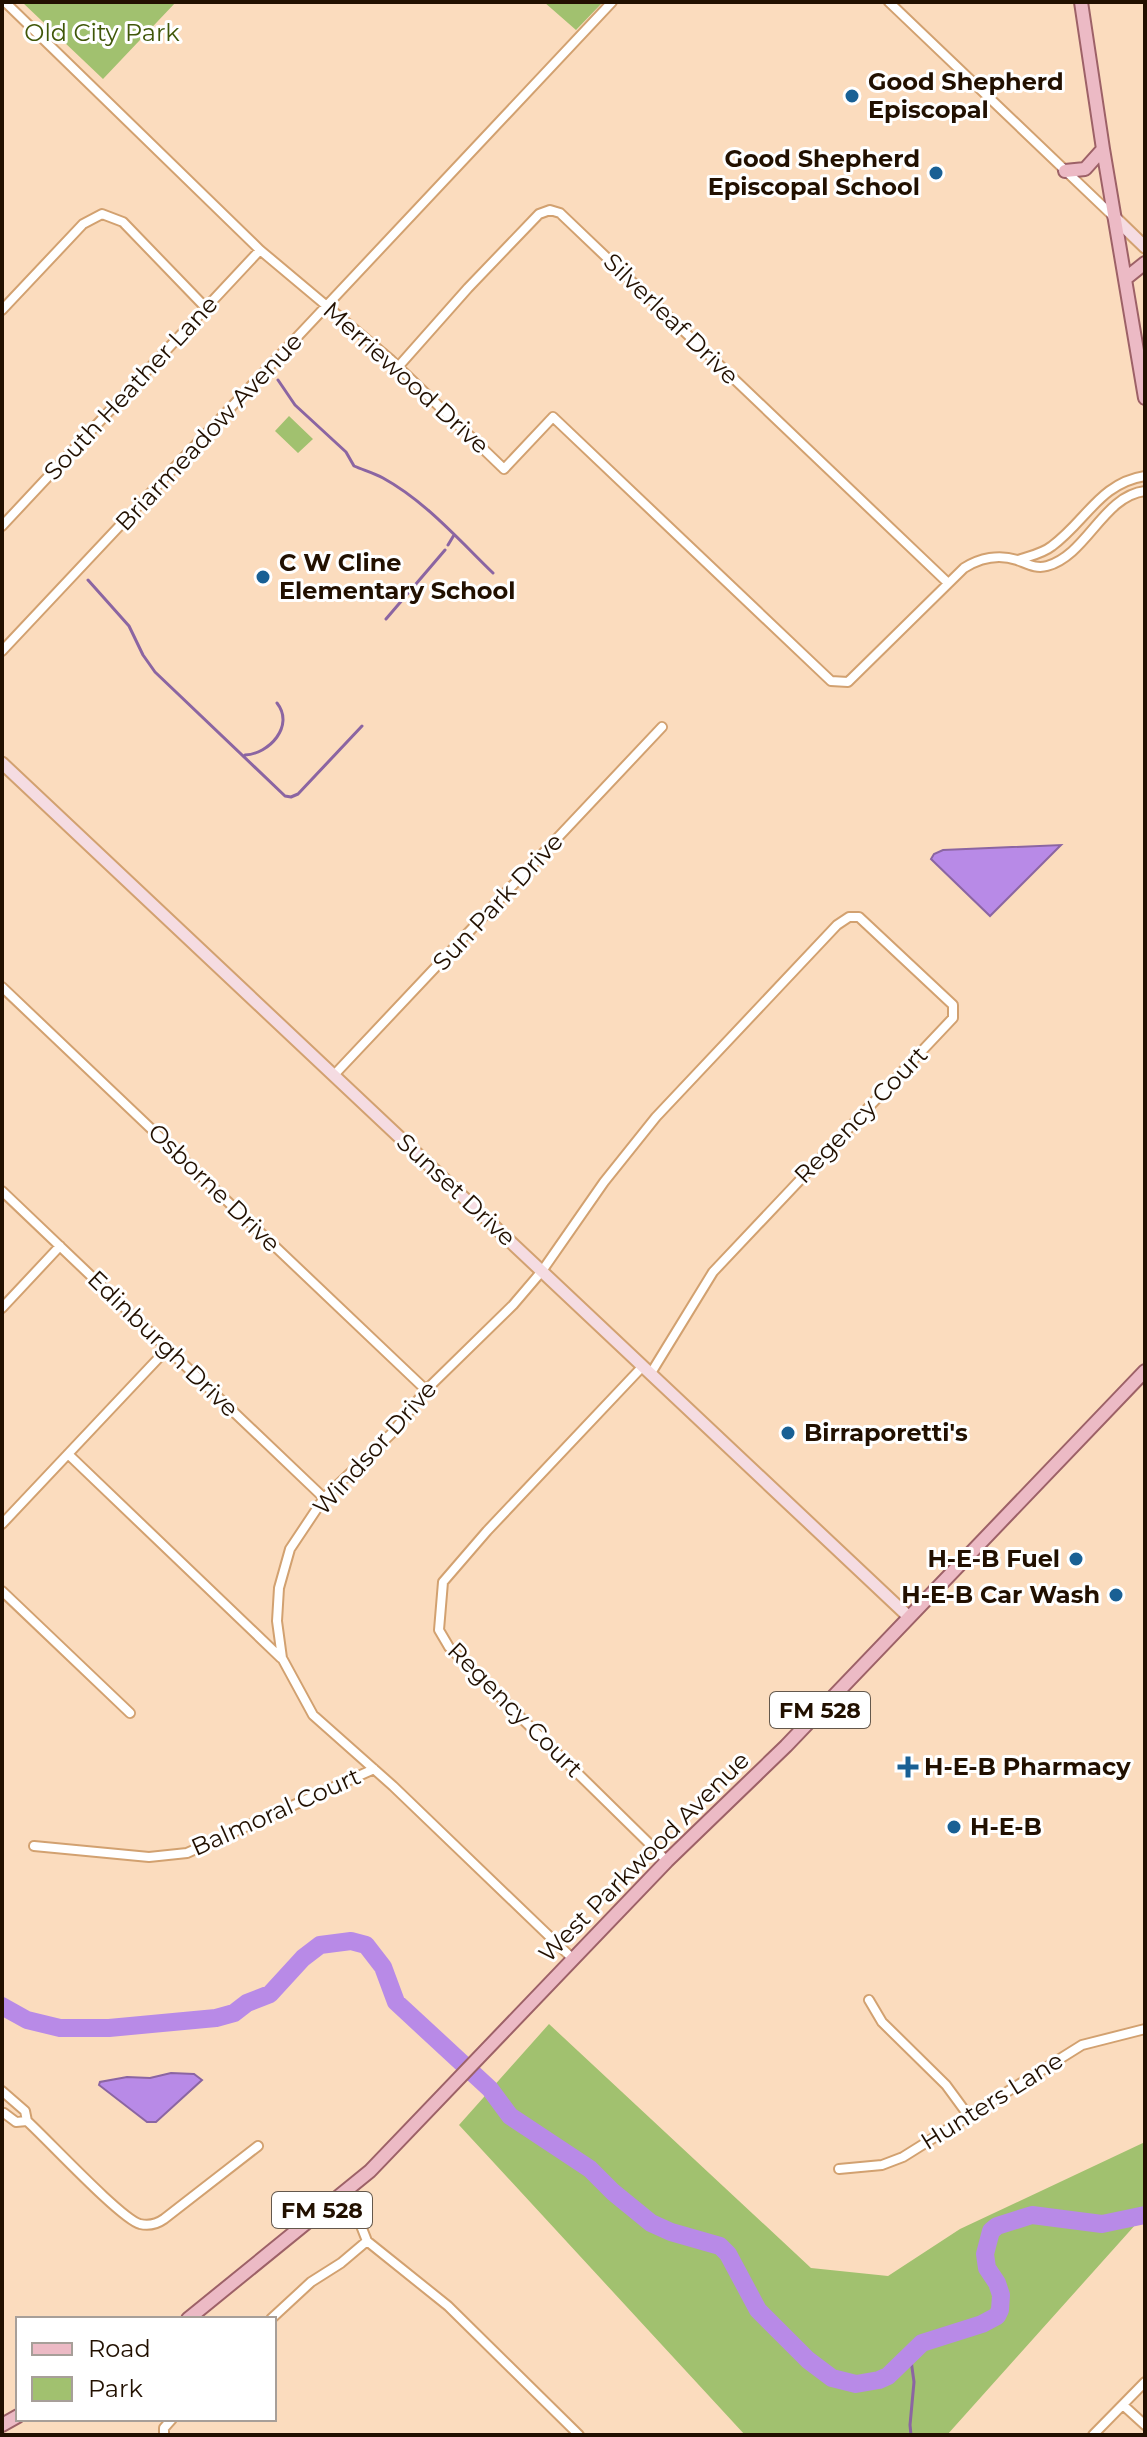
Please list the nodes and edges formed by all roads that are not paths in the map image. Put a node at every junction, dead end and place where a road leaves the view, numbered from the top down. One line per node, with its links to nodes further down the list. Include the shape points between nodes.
1 (5, 2): 9 (street, Merriewood Drive)
2 (612, 2): 12 (street, Briarmeadow Avenue)
3 (889, 2): 6 (street)
4 (1081, 2): 5 (main road)
5 (1103, 149): 6 (main road, via 1085,169); 7 (main road)
6 (1065, 171): 7 (street)
7 (1114, 217): 8 (street); 11 (main road)
8 (1145, 247)
9 (260, 250): 12 (street, Merriewood Drive); 13 (street, South Heather Lane)
10 (1145, 263): 11 (main road)
11 (1125, 279): 16 (main road)
12 (327, 306): 15 (street, Merriewood Drive); 24 (street, Briarmeadow Avenue)
13 (206, 308): 14 (street, via 123,222 102,214 83,224); 21 (street, South Heather Lane)
14 (2, 310)
15 (398, 367): 23 (street, Merriewood Drive, via 504,469 553,417 824,674 840,683 853,678); 23 (street, Silverleaf Drive, via 539,214 560,213)
16 (1145, 398)
17 (1145, 476): 19 (street, via 1119,483)
18 (1145, 491): 20 (street, via 1131,494)
19 (1088, 511): 20 (street); 22 (street, via 1052,546)
20 (1099, 522): 22 (street, via 1064,557 1047,566 1031,567)
21 (2, 526)
22 (1017, 560): 23 (street, via 976,560)
23 (948, 583)
24 (2, 651)
25 (662, 727): 29 (street, Sun Park Drive)
26 (2, 763): 29 (street, Sunset Drive)
27 (814, 950): 32 (street, Windsor Drive, via 656,1117); 35 (street, Regency Court, via 837,925 859,917 953,1005 953,1018 713,1272)
28 (2, 987): 37 (street, Osborne Drive)
29 (334, 1075): 32 (street, Sunset Drive)
30 (2, 1191): 31 (street, Edinburgh Drive)
31 (60, 1246): 33 (street); 34 (street, Edinburgh Drive)
32 (542, 1271): 35 (street, Sunset Drive); 37 (street, Windsor Drive)
33 (2, 1308)
34 (168, 1348): 38 (street); 39 (street, Edinburgh Drive)
35 (647, 1370): 42 (street, Sunset Drive); 47 (street, Regency Court, via 443,1582 439,1630 449,1647)
36 (1145, 1371): 42 (main road, West Parkwood Avenue / FM 528)
37 (426, 1390): 39 (street, Windsor Drive, via 391,1434)
38 (68, 1454): 40 (street); 43 (street)
39 (324, 1498): 43 (street, Windsor Drive, via 290,1549 279,1588)
40 (2, 1524)
41 (2, 1591): 44 (street)
42 (909, 1617): 47 (main road, West Parkwood Avenue / FM 528)
43 (282, 1658): 45 (street, Windsor Drive, via 313,1715)
44 (130, 1713)
45 (374, 1769): 46 (street, Balmoral Court, via 187,1853 149,1857); 48 (street, Windsor Drive)
46 (34, 1846)
47 (667, 1861): 48 (main road, West Parkwood Avenue / FM 528)
48 (573, 1959): 57 (main road, West Parkwood Avenue / FM 528)
49 (869, 2000): 53 (street, via 882,2022 946,2085)
50 (1145, 2029): 53 (street, Hunters Lane, via 1082,2045)
51 (2, 2092): 52 (street); 54 (street, via 25,2111)
52 (4, 2112): 54 (street, via 16,2122)
53 (968, 2115): 56 (street, Hunters Lane, via 903,2157)
54 (27, 2121): 55 (street, via 123,2213 144,2225 164,2219)
55 (258, 2146)
56 (839, 2169)
57 (347, 2190): 58 (street); 59 (main road, West Parkwood Avenue / FM 528)
58 (367, 2241): 60 (street); 64 (street, via 448,2306)
59 (190, 2317)
60 (273, 2317)
61 (1145, 2382): 62 (street)
62 (1123, 2405): 63 (street); 65 (street)
63 (1145, 2425)
64 (579, 2435)
65 (1093, 2435)

